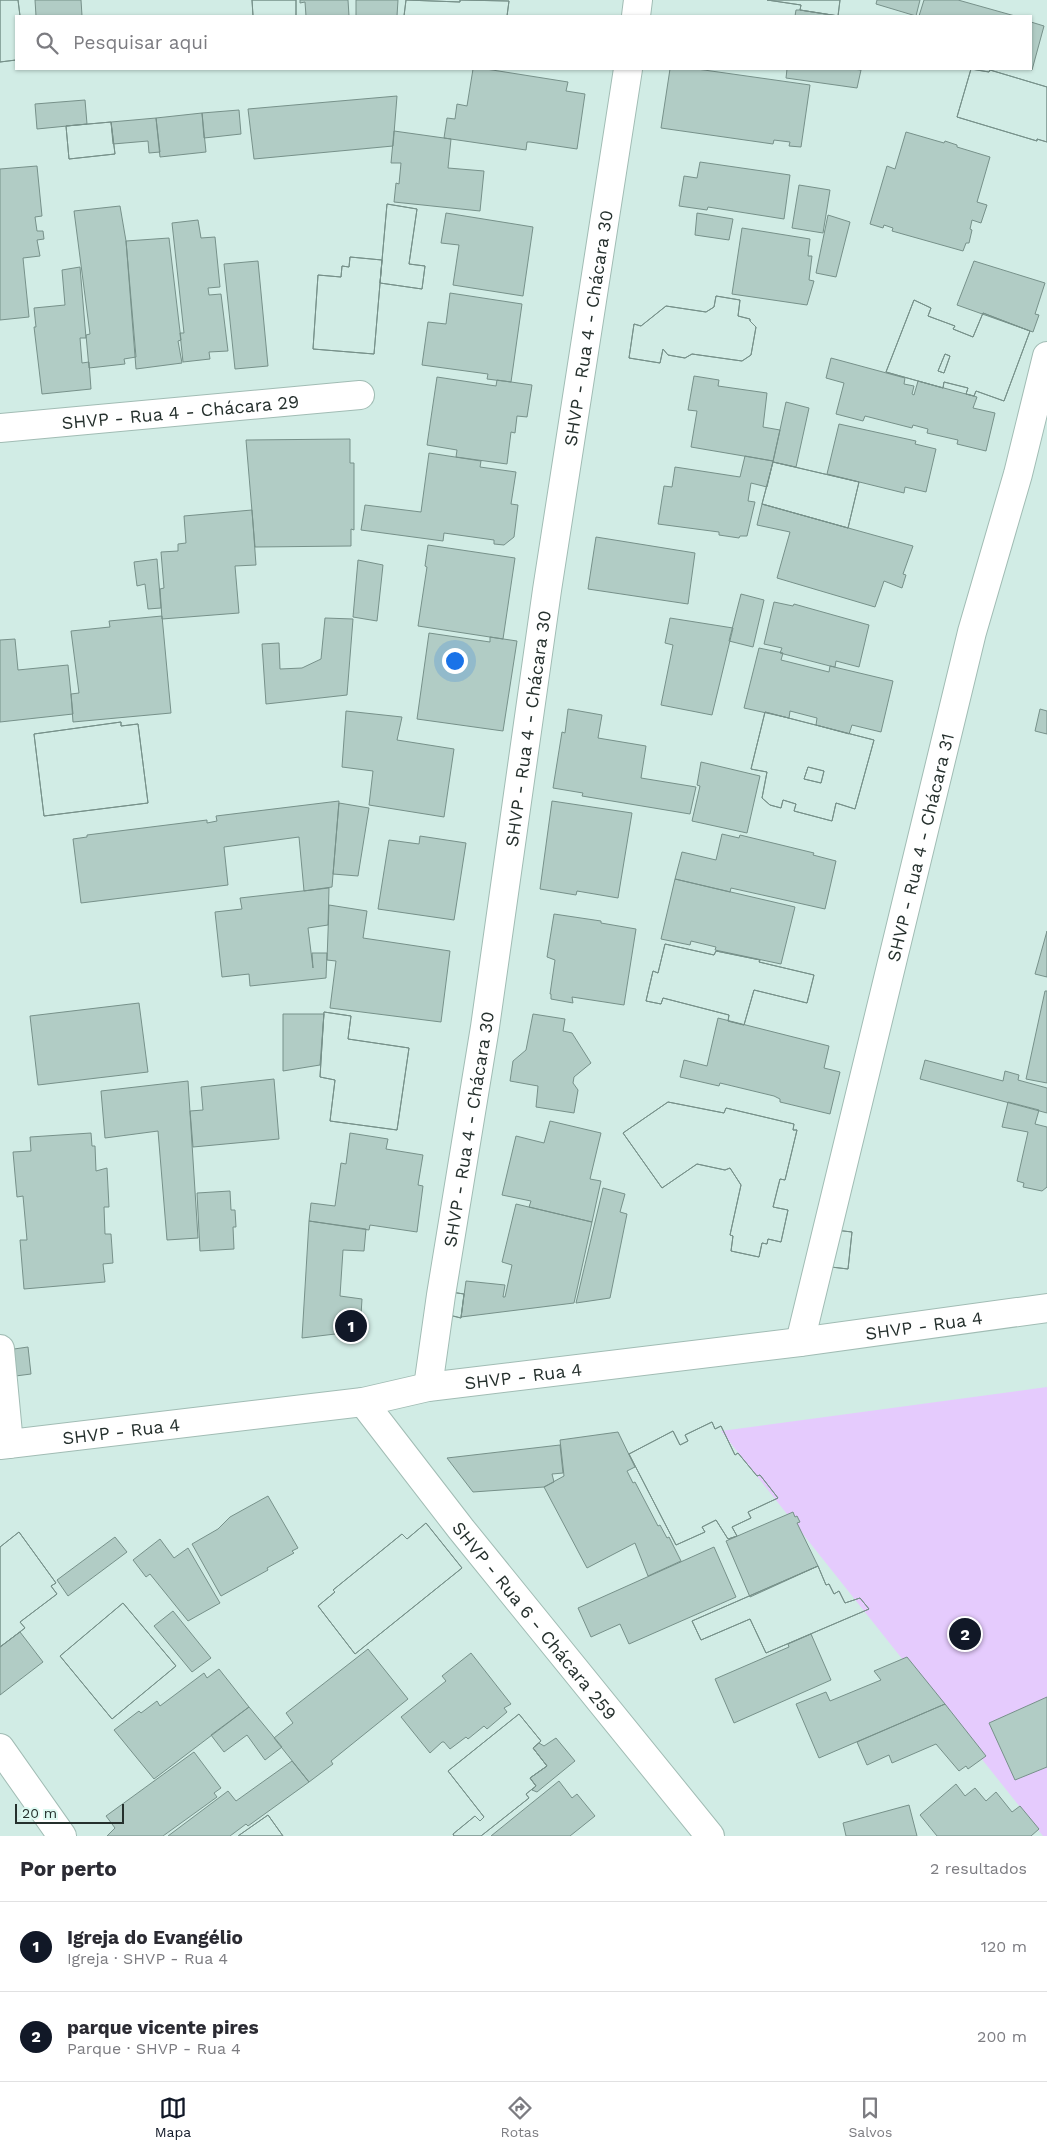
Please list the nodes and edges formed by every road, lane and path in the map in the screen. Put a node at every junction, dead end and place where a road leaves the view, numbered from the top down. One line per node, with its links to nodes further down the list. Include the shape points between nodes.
1 (638, 0): 2 (street)
2 (636, 15)
3 (628, 70): 10 (street, SHVP - Rua 4 - Chácara 30)
4 (1047, 356): 8 (street, SHVP - Rua 4 - Chácara 31, via 1018,474 972,632)
5 (360, 395): 6 (street, SHVP - Rua 4 - Chácara 29)
6 (0, 428)
7 (1047, 1308): 8 (street, SHVP - Rua 4)
8 (800, 1342): 10 (street, SHVP - Rua 4)
9 (0, 1349): 12 (street)
10 (428, 1387): 11 (street, SHVP - Rua 4)
11 (363, 1402): 12 (street, SHVP - Rua 4); 15 (street, SHVP - Rua 6 - Chácara 259, via 461,1529)
12 (4, 1445)
13 (0, 1748): 14 (street)
14 (62, 1836)
15 (710, 1836)

